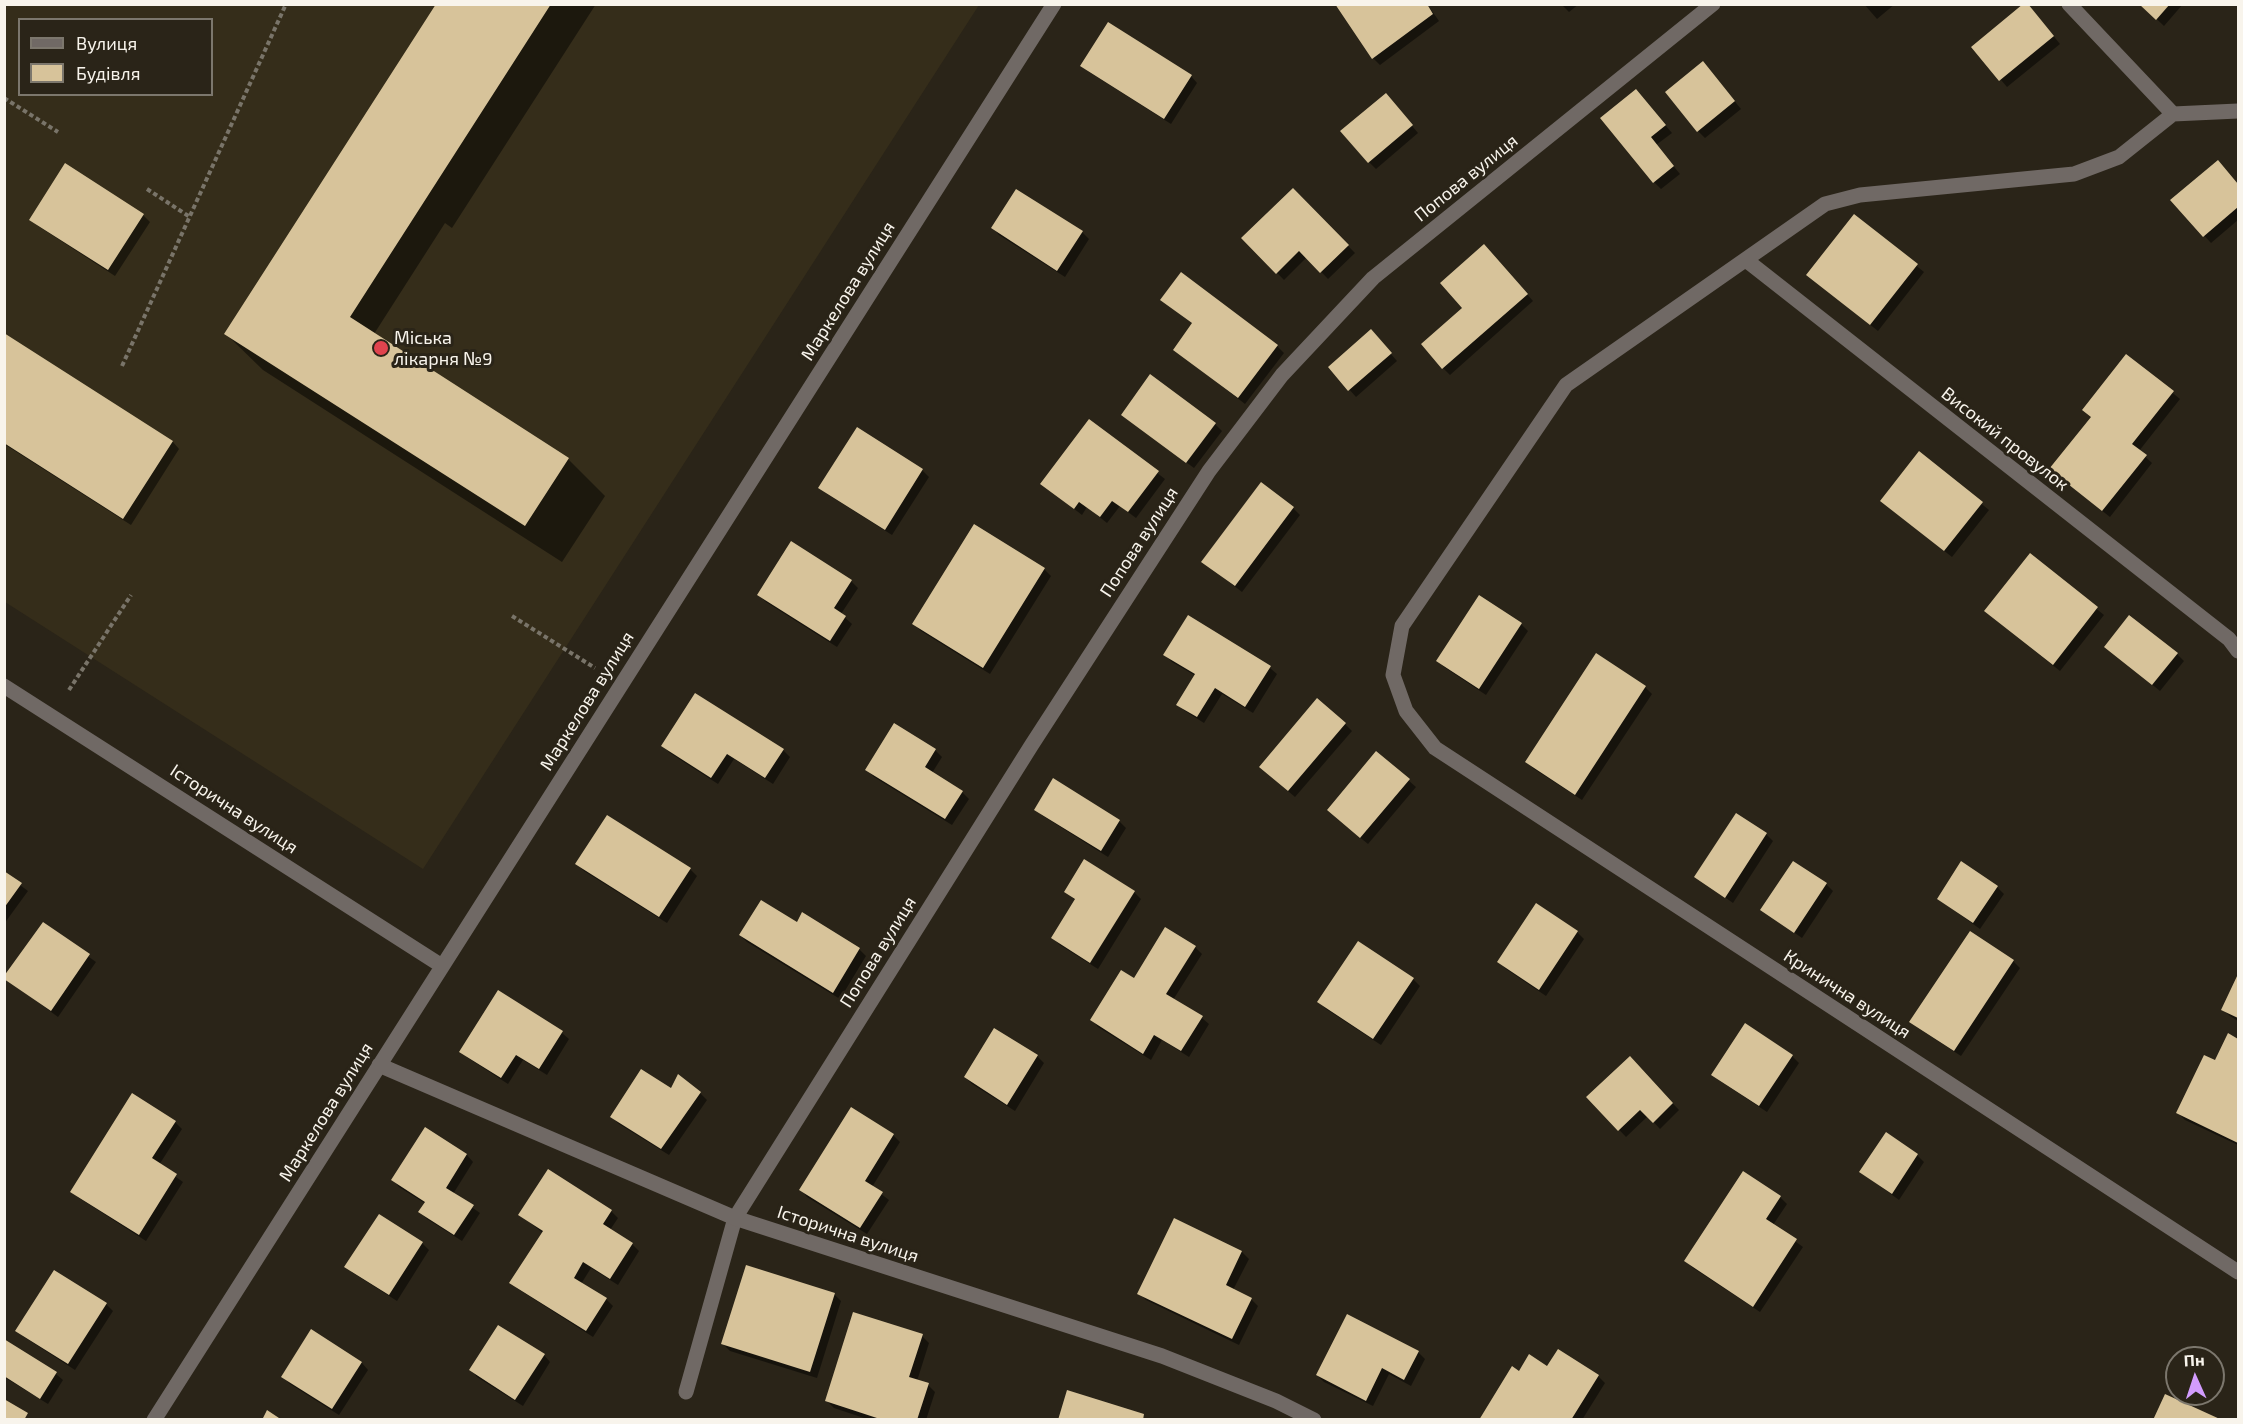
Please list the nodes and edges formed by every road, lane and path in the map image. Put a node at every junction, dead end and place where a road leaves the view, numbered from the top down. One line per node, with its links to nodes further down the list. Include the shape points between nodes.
1 (286, 4): 10 (path)
2 (1054, 4): 16 (street, Маркелова вулиця)
3 (1713, 4): 21 (street, Попова вулиця, via 1373,278 1282,375 1209,471 1030,746)
4 (2069, 4): 7 (street)
5 (4, 98): 8 (path)
6 (2238, 111): 7 (street)
7 (2173, 114): 11 (street, Кринична вулиця, via 2119,157 2074,174 1860,195 1826,204)
8 (58, 132)
9 (147, 189): 10 (path)
10 (190, 217): 12 (path)
11 (1746, 260): 15 (street, Високий провулок, via 2229,639); 22 (street, Кринична вулиця, via 1566,385 1402,626 1393,675 1406,711 1435,748)
12 (122, 366)
13 (131, 595): 18 (path)
14 (512, 616): 16 (path)
15 (2238, 651)
16 (621, 685): 19 (street, Маркелова вулиця)
17 (4, 686): 18 (street, Історична вулиця)
18 (52, 716): 19 (street, Історична вулиця)
19 (442, 966): 20 (street, Маркелова вулиця)
20 (379, 1065): 21 (street, Історична вулиця); 24 (street, Маркелова вулиця)
21 (735, 1218): 23 (street, Попова вулиця); 25 (street, Історична вулиця, via 1162,1356)
22 (2238, 1272)
23 (686, 1392)
24 (154, 1419)
25 (1314, 1419)

